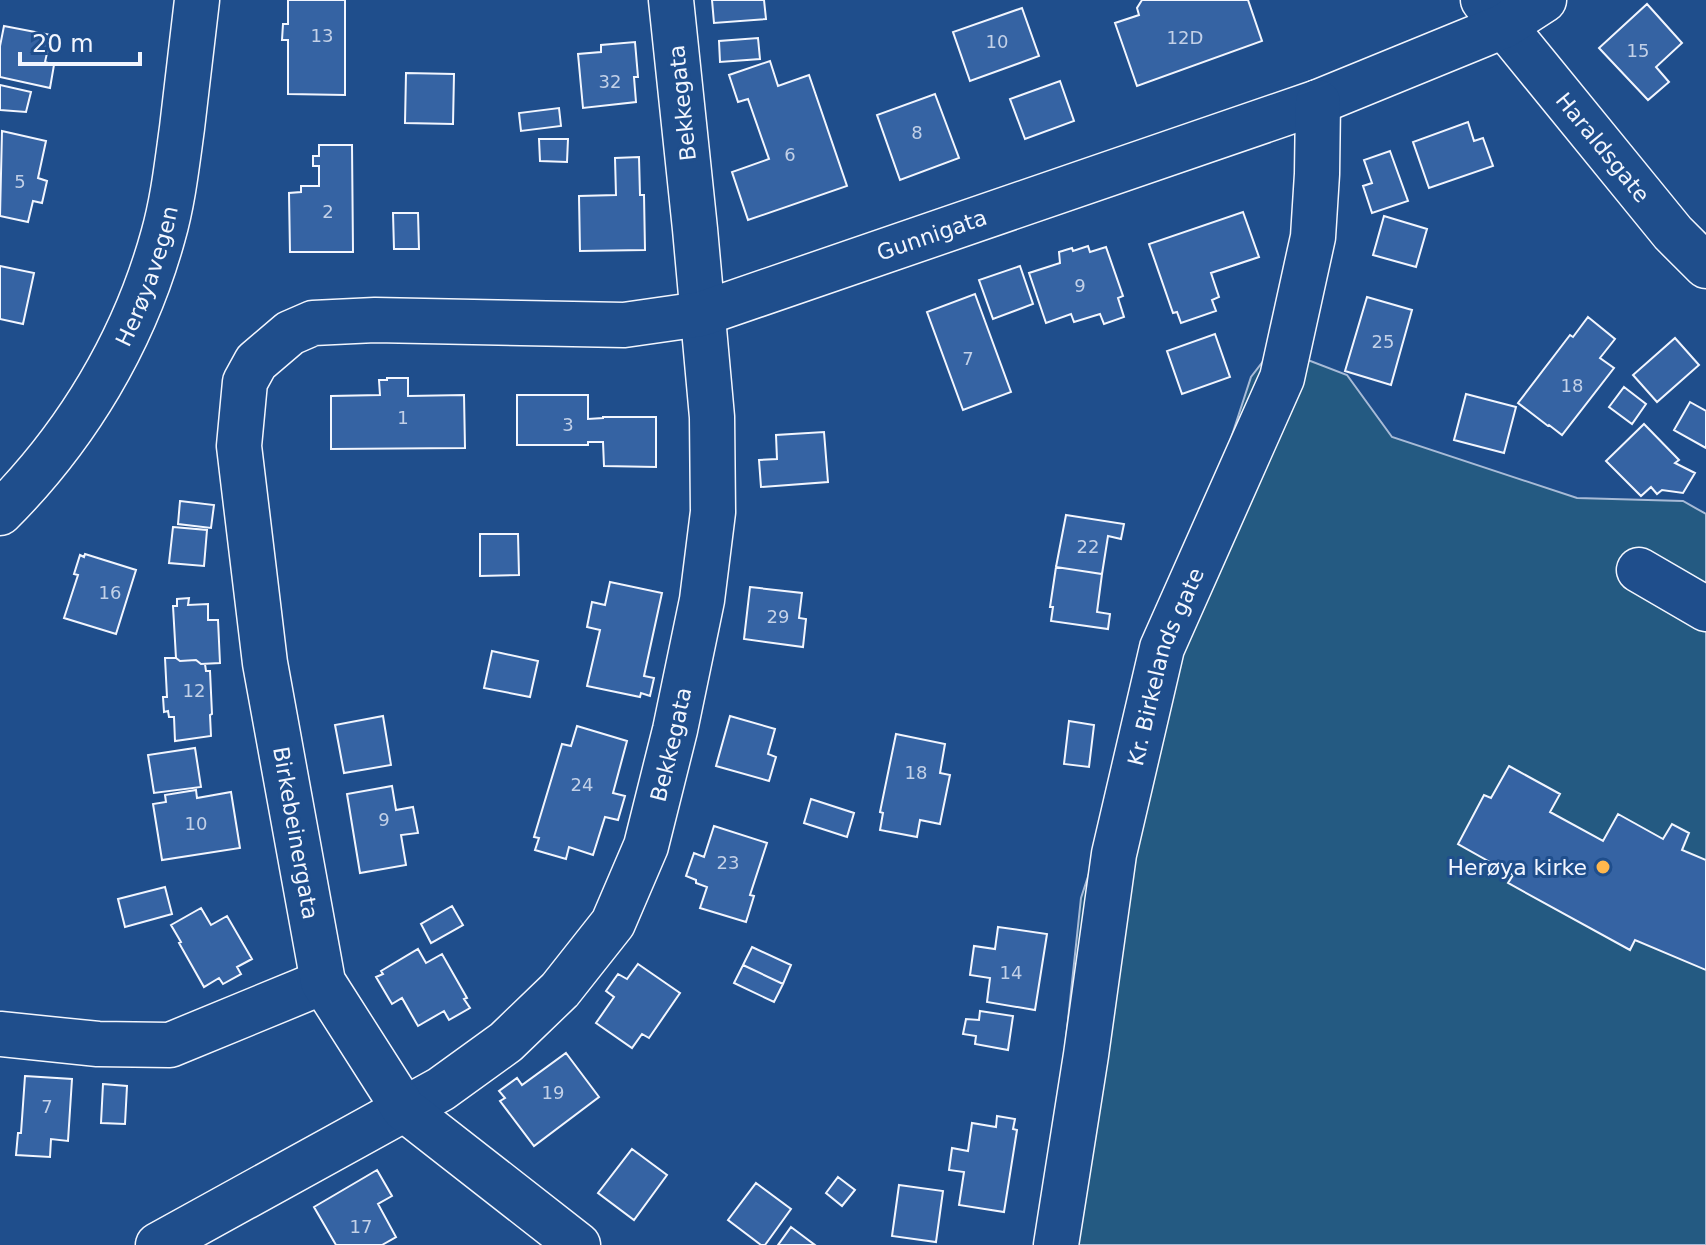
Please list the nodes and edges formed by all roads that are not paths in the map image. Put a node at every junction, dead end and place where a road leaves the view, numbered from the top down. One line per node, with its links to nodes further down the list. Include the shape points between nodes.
1 (197, 0): 9 (main road, Herøyavegen, via 175,179 149,280 131,326 86,408)
2 (671, 0): 7 (main road, Bekkegata)
3 (1544, 0): 4 (main road, Gunnigata)
4 (1494, 13): 5 (main road, Gunnigata); 6 (main road, Haraldsgate, via 1673,233)
5 (1318, 102): 7 (main road, Gunnigata); 17 (main road, Kr. Birkelands gate, via 1313,237 1282,378 1162,648 1114,854)
6 (1706, 266)
7 (701, 314): 8 (main road, Gunnigata, via 624,325 375,320 313,323); 14 (main road, Bekkegata, via 712,417 713,512 702,600 646,846 613,923 560,990 506,1042)
8 (290, 333): 12 (main road, Birkebeinergata, via 256,362 245,382 239,446 265,663)
9 (0, 513)
10 (1639, 570): 11 (main road)
11 (1706, 609)
12 (323, 982): 13 (main road, via 170,1045); 14 (main road, Birkebeinergata)
13 (0, 1034)
14 (404, 1109): 15 (main road, Bekkegata); 16 (main road, Birkebeinergata)
15 (158, 1245)
16 (578, 1245)
17 (1056, 1245)

